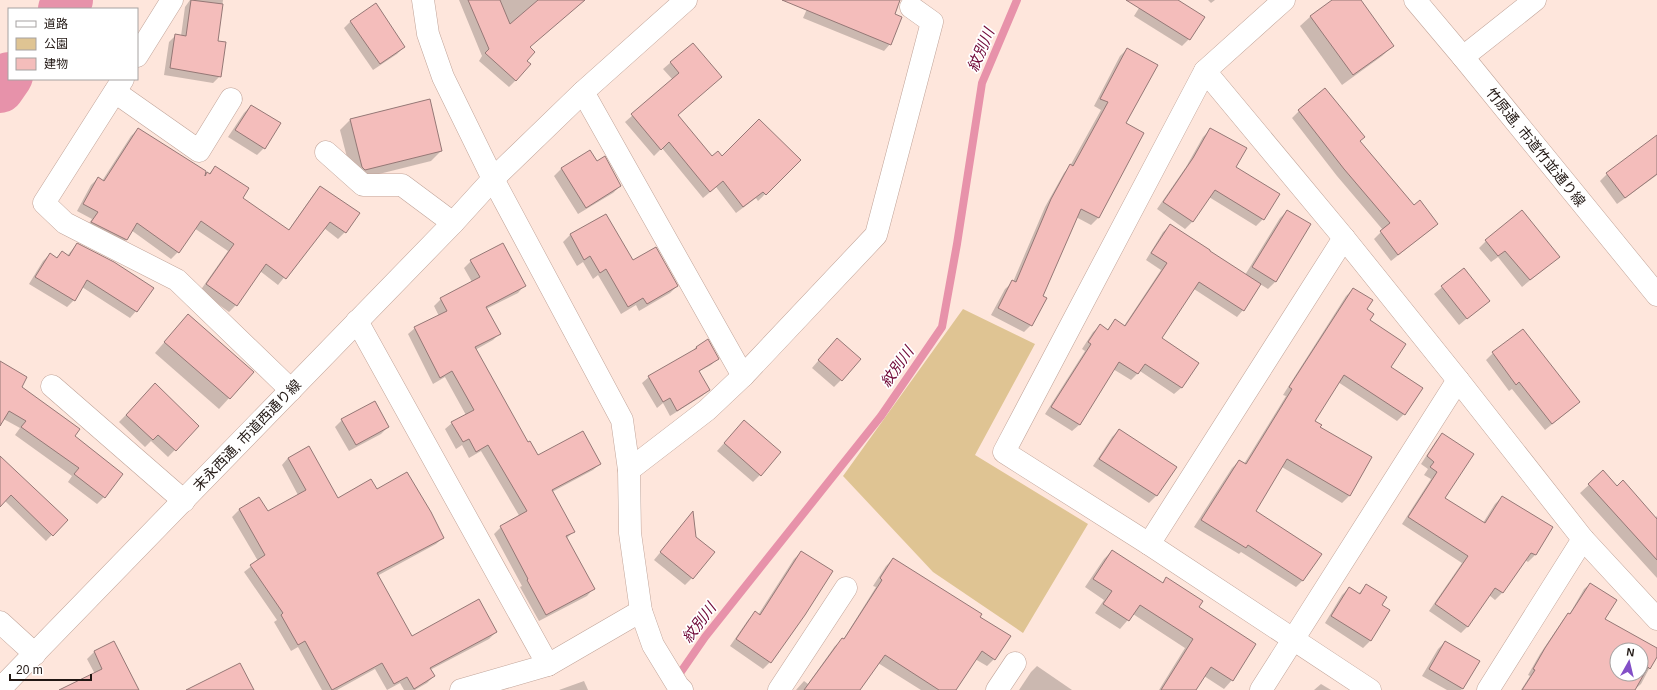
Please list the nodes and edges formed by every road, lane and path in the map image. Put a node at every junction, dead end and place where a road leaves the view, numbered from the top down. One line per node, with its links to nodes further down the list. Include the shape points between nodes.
1 (172, 0): 8 (street)
2 (423, 0): 15 (street, via 428,34 443,77)
3 (1284, 0): 10 (street)
4 (1415, 0): 9 (street, 竹原通, 市道竹並通り線)
5 (1535, 0): 9 (street)
6 (683, 1): 12 (street, 末永西通, 市道西通り線)
7 (911, 7): 20 (street, via 932,22 876,236)
8 (138, 54)
9 (1463, 57): 18 (street, 竹原通, 市道竹並通り線)
10 (1205, 71): 17 (street); 27 (street, via 1004,452)
11 (119, 86): 13 (street, via 199,151); 23 (street, via 44,203 65,223 177,280)
12 (583, 92): 15 (street, 末永西通, 市道西通り線); 20 (street)
13 (231, 99)
14 (326, 152): 16 (street, via 363,185 402,185)
15 (492, 179): 16 (street, 末永西通, 市道西通り線); 24 (street, via 622,420)
16 (453, 224): 19 (street, 末永西通, 市道西通り線)
17 (1344, 238): 21 (street); 27 (street)
18 (1657, 295)
19 (357, 321): 23 (street, 末永西通, 市道西通り線); 35 (street)
20 (743, 376): 24 (street, via 707,410)
21 (1458, 380): 26 (street); 32 (street)
22 (52, 386): 25 (street)
23 (291, 390): 25 (street, 末永西通, 市道西通り線)
24 (629, 470): 29 (street, via 630,533)
25 (184, 501): 33 (street, 末永西通, 市道西通り線)
26 (1583, 539): 30 (street); 43 (street)
27 (1149, 544): 32 (street)
28 (846, 588): 39 (street)
29 (641, 611): 35 (street); 36 (street, via 653,645)
30 (1657, 619)
31 (0, 622): 33 (street)
32 (1293, 639): 41 (street); 42 (street)
33 (35, 654): 37 (street, 末永西通, 市道西通り線)
34 (1015, 663): 40 (street)
35 (548, 664): 38 (street)
36 (680, 688)
37 (0, 689)
38 (461, 690)
39 (779, 690)
40 (998, 690)
41 (1261, 690)
42 (1370, 690)
43 (1488, 690)

